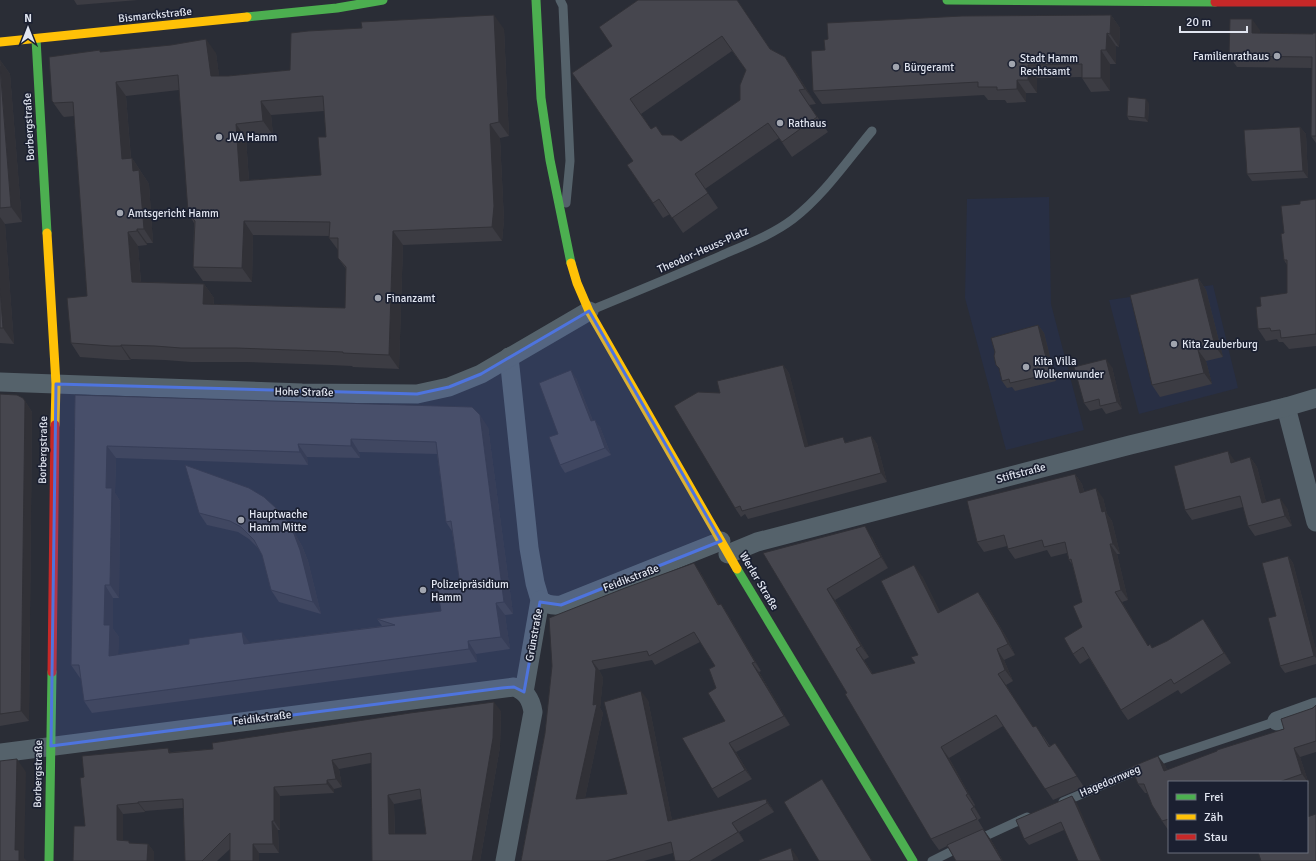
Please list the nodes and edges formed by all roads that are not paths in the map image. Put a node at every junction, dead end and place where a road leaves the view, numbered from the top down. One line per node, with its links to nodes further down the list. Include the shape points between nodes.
1 (383, 0): 7 (street, Bismarckstraße, via 329,9)
2 (536, 0): 10 (street, via 541,98)
3 (560, 0): 10 (lane, via 563,6 570,161)
4 (947, 0): 5 (street)
5 (971, 1): 6 (street)
6 (1316, 2)
7 (36, 39): 8 (street, Bismarckstraße); 14 (street, Borbergstraße)
8 (0, 42)
9 (872, 131): 11 (lane, Theodor-Heuss-Platz, via 822,192 782,227)
10 (564, 232): 11 (street, via 577,283)
11 (589, 312): 12 (street, Hohe Straße); 18 (street, Werler Straße)
12 (509, 357): 14 (street, Hohe Straße, via 481,374 449,387 417,394 302,393); 19 (street, Grünstraße, via 529,548 534,582)
13 (0, 382): 14 (street, Hohe Straße)
14 (56, 384): 23 (street, Borbergstraße)
15 (1316, 398): 16 (street, Stiftstraße)
16 (1286, 407): 17 (street); 18 (street, Stiftstraße)
17 (1316, 522)
18 (725, 548): 19 (street, Feidikstraße, via 561,605 554,606); 29 (street, Werler Straße)
19 (540, 600): 20 (street, Grünstraße)
20 (524, 692): 23 (street, Feidikstraße, via 509,688); 28 (street, via 532,701 533,712)
21 (1316, 707): 22 (street, Hagedornweg)
22 (1276, 721): 25 (lane, Hagedornweg, via 1163,759)
23 (50, 746): 24 (street, Feidikstraße); 27 (street, Borbergstraße)
24 (0, 752)
25 (1053, 806)
26 (1033, 815): 30 (lane)
27 (49, 861)
28 (505, 861)
29 (913, 861)
30 (932, 861)

